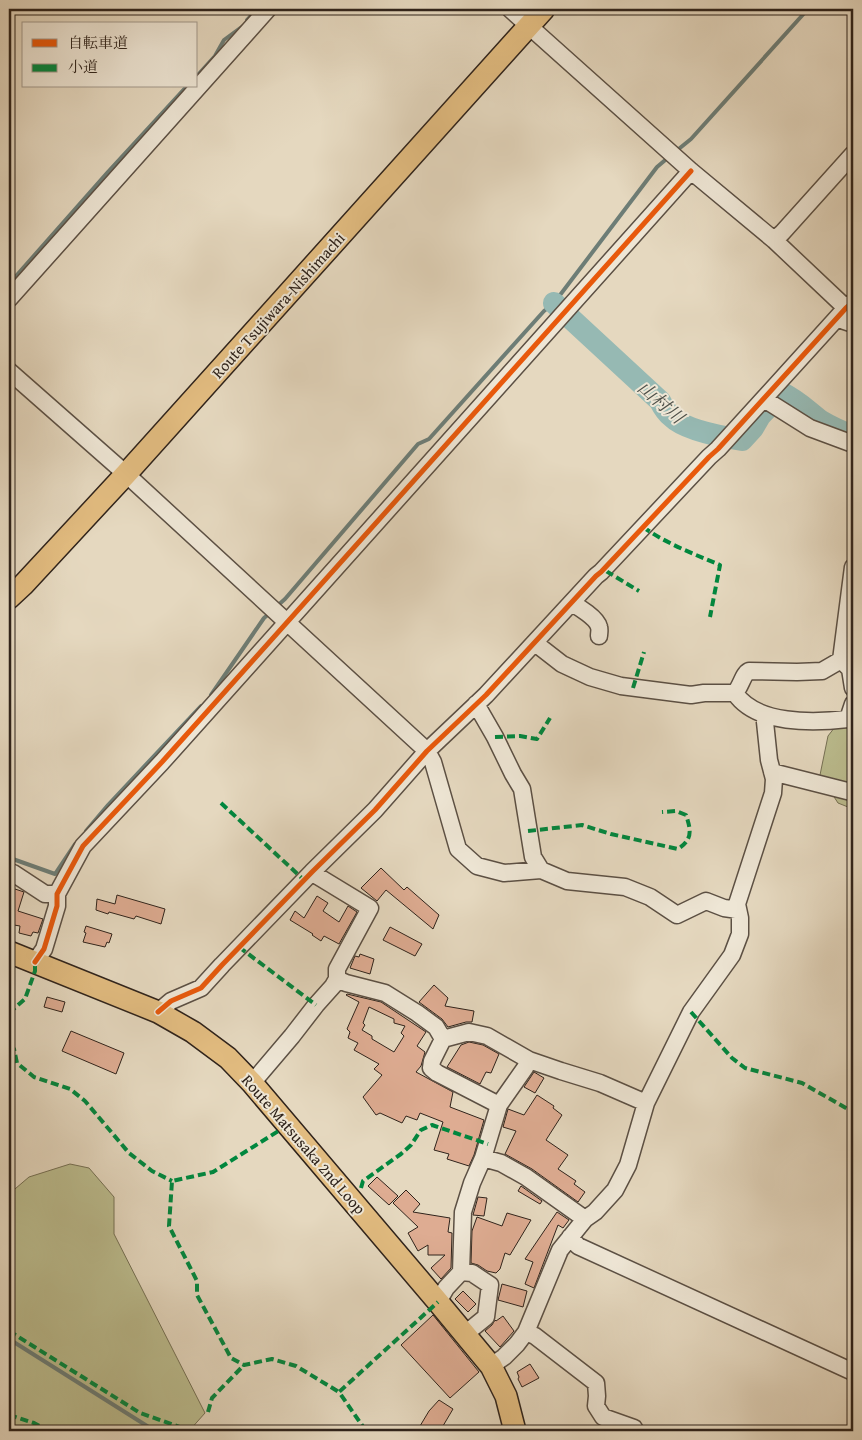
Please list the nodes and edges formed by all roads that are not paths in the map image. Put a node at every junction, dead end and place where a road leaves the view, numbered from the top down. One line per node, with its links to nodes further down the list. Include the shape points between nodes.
1 (268, 9): 5 (street)
2 (510, 9): 4 (street)
3 (544, 9): 4 (main road, Route Tsujiwara-Nishimachi)
4 (529, 26): 8 (street); 16 (main road, Route Tsujiwara-Nishimachi)
5 (198, 87)
6 (197, 88): 10 (street)
7 (853, 154): 9 (street)
8 (691, 171): 9 (street); 20 (street)
9 (774, 240): 11 (street)
10 (9, 299)
11 (849, 305): 12 (street, via 844,321); 14 (street)
12 (853, 324)
13 (9, 371): 16 (street)
14 (764, 399): 15 (street, via 810,428); 19 (street)
15 (853, 444)
16 (126, 474): 18 (main road, Route Tsujiwara-Nishimachi); 20 (street)
17 (853, 567): 23 (street)
18 (9, 598)
19 (571, 603): 21 (street, via 594,620 599,626); 22 (street)
20 (287, 622): 29 (street); 35 (street, via 83,846)
21 (600, 636)
22 (535, 643): 25 (street, via 562,664 621,686 691,695); 26 (street)
23 (841, 660): 24 (street, via 850,668); 25 (street, via 822,671 748,671)
24 (853, 688)
25 (735, 693): 28 (street, via 741,702)
26 (476, 704): 29 (street); 32 (street, via 522,789 533,857)
27 (853, 704): 28 (street, via 848,719 805,721)
28 (766, 716): 30 (street)
29 (428, 751): 32 (street, via 458,849 468,860 476,866 504,873); 33 (street, via 375,810)
30 (772, 772): 31 (street); 36 (street, via 773,793 736,904)
31 (853, 792)
32 (541, 870): 36 (street, via 567,881 625,887 650,897 677,915 706,901)
33 (312, 872): 39 (street, via 370,908 337,969); 40 (street, via 201,988 172,1001)
34 (9, 874): 35 (street, via 13,873 45,894)
35 (58, 894): 38 (street, via 44,949)
36 (738, 910): 44 (street, via 740,934 732,955 691,1012)
37 (9, 952): 38 (main road, Route Matsusaka 2nd Loop)
38 (35, 962): 40 (main road, Route Matsusaka 2nd Loop)
39 (337, 979): 41 (street, via 385,994 436,1027); 43 (street)
40 (158, 1012): 43 (main road, Route Matsusaka 2nd Loop, via 193,1032 228,1058)
41 (443, 1039): 42 (street, via 469,1032 487,1036); 45 (street, via 431,1068)
42 (529, 1060): 44 (street, via 600,1083); 45 (street)
43 (252, 1083): 50 (main road, Route Matsusaka 2nd Loop)
44 (646, 1103): 47 (street, via 628,1165 615,1190 596,1212)
45 (500, 1105): 46 (street)
46 (483, 1158): 47 (street, via 502,1163 526,1177); 49 (street, via 463,1212)
47 (585, 1219): 48 (street)
48 (570, 1238): 51 (street, via 560,1250); 54 (street, via 578,1246)
49 (461, 1272): 50 (street); 52 (street, via 472,1273 490,1285 486,1317)
50 (438, 1302): 52 (main road, Route Matsusaka 2nd Loop)
51 (526, 1332): 53 (street, via 504,1357); 55 (street, via 596,1383 596,1406 603,1417)
52 (465, 1334): 53 (main road, Route Matsusaka 2nd Loop)
53 (491, 1366): 56 (main road, Route Matsusaka 2nd Loop, via 506,1396)
54 (853, 1372)
55 (634, 1428)
56 (515, 1431)

